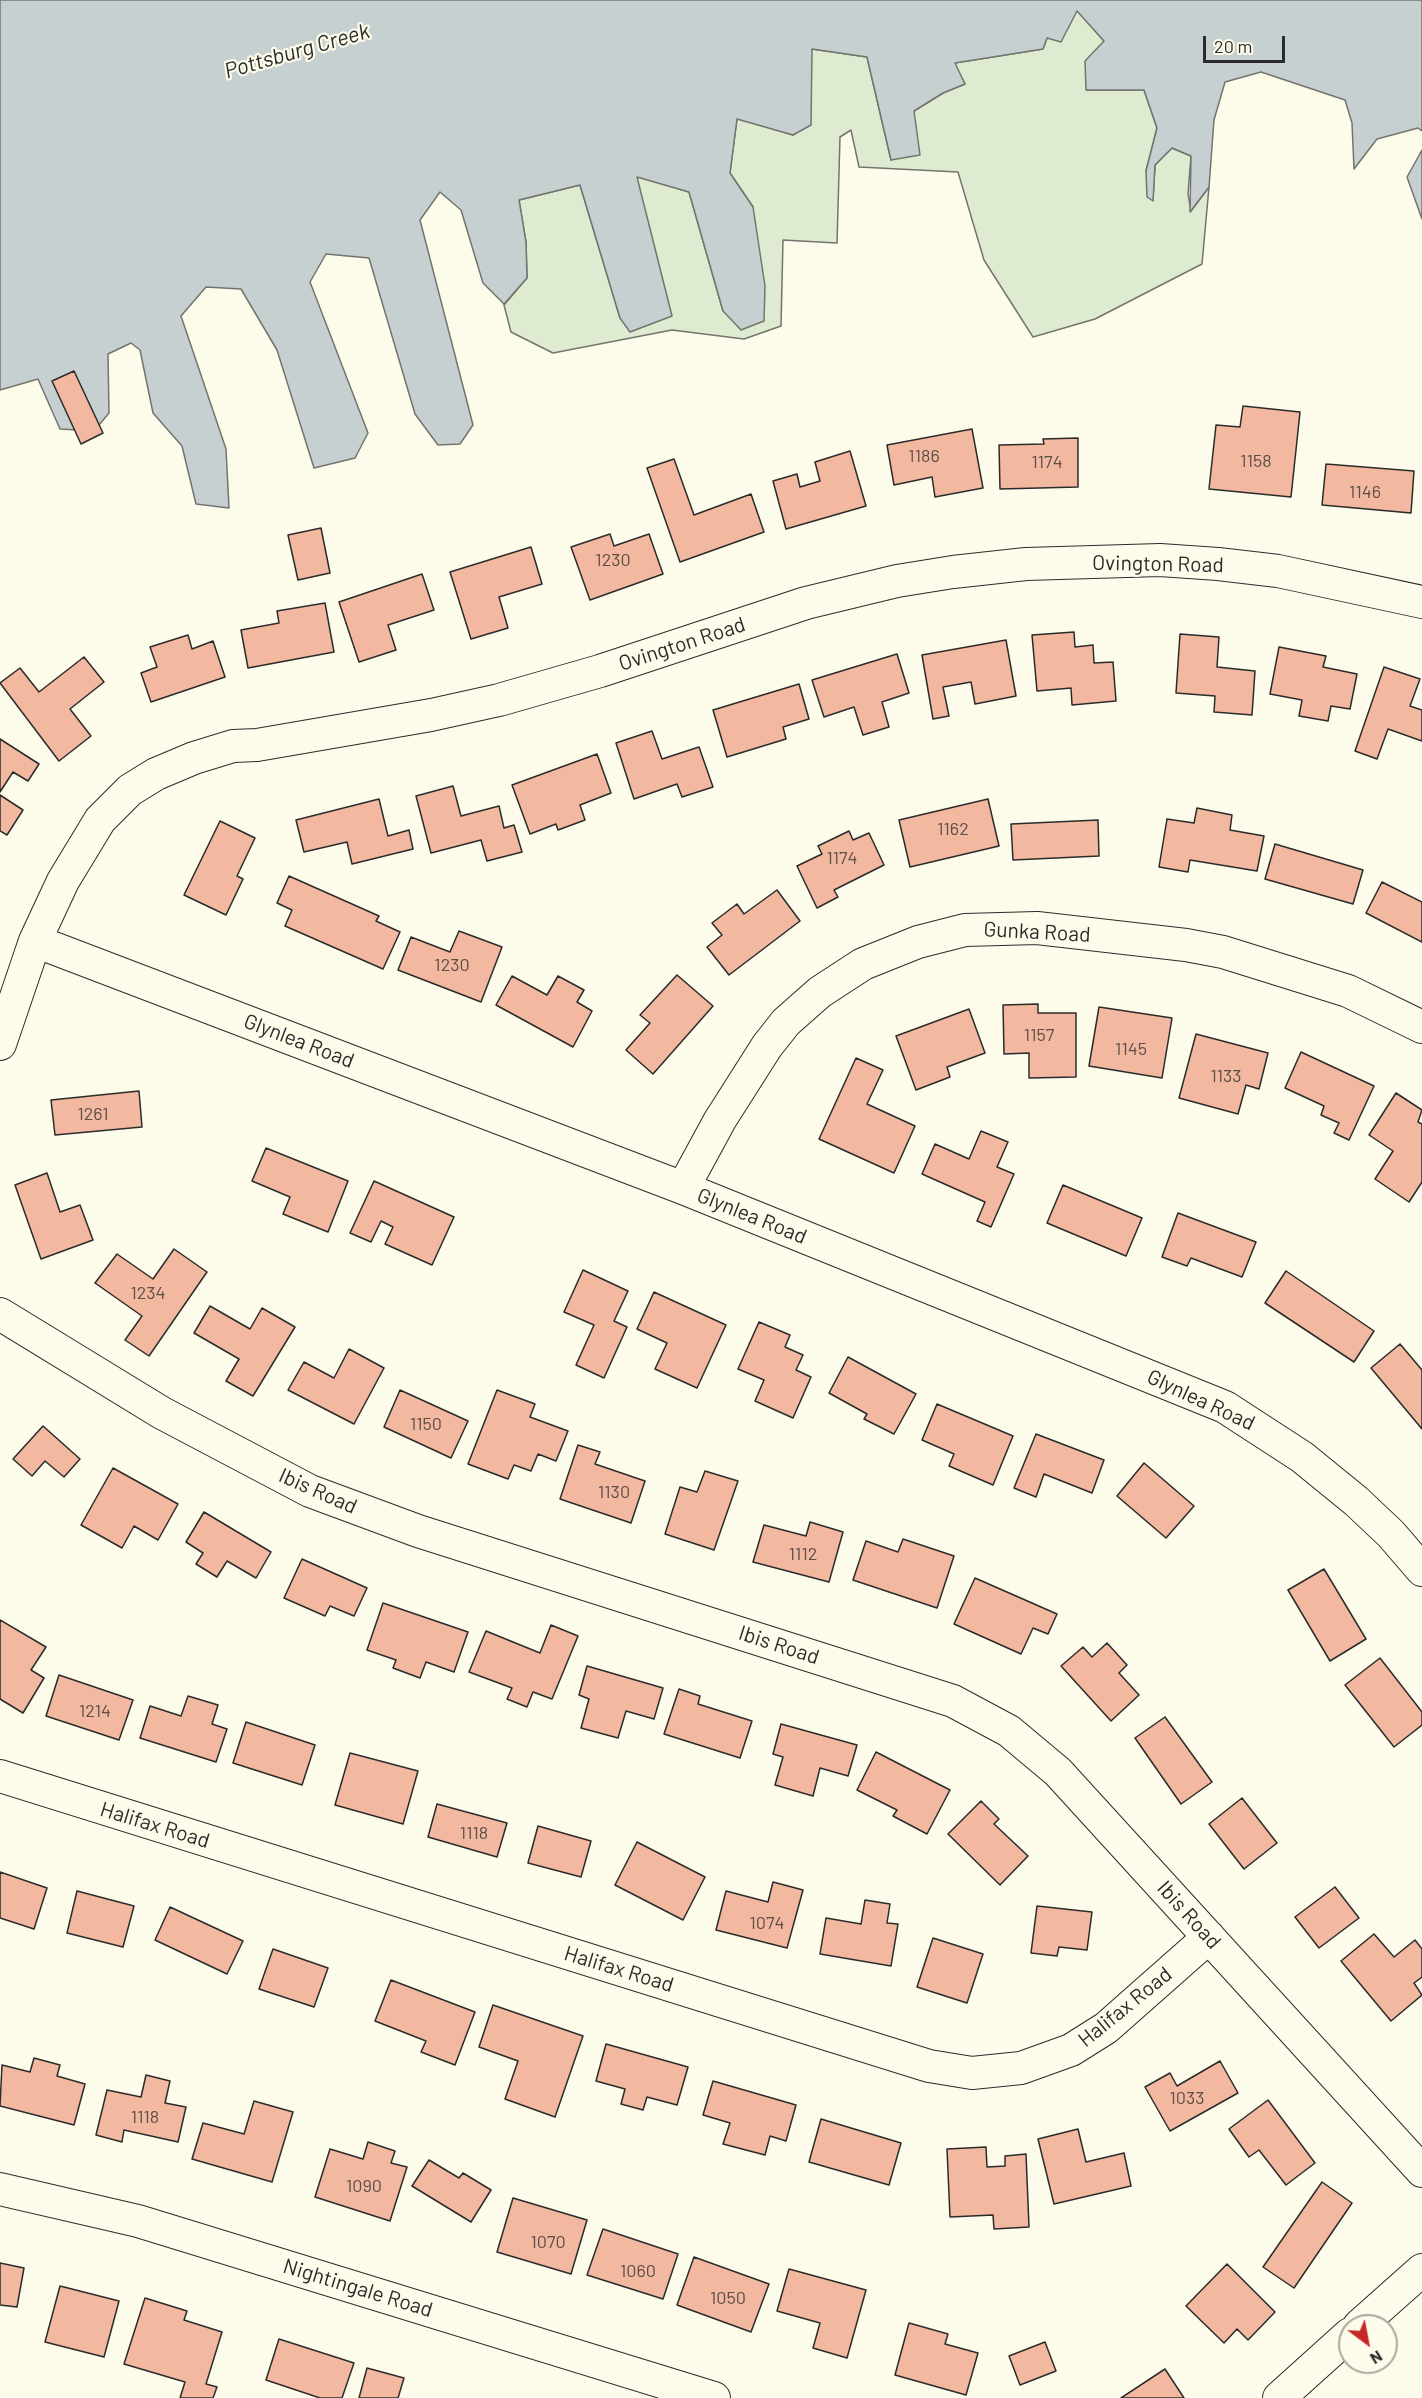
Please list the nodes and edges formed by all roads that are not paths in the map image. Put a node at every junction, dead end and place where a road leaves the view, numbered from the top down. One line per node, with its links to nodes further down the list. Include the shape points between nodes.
1 (1422, 602): 2 (street, Ovington Road, via 1278,572 1160,560 1026,564 953,572 806,603 499,700 420,717 233,746 156,774 130,790 100,820 63,881)
2 (35, 941): 4 (street); 5 (street, Glynlea Road)
3 (1422, 1027): 5 (street, Gunka Road, via 1348,991 1223,952 1037,928 965,930 918,942 863,964 820,992 786,1022 766,1046 720,1119)
4 (0, 1044)
5 (683, 1188): 7 (street, Glynlea Road, via 1225,1407 1302,1457 1356,1501)
6 (0, 1314): 9 (street, Ibis Road, via 162,1413 310,1491 418,1531 953,1701 1009,1731 1058,1772)
7 (1422, 1570)
8 (0, 1776): 9 (street, Halifax Road, via 929,2066 972,2073 1022,2068 1071,2050 1106,2028)
9 (1209, 1937): 10 (street, Ibis Road)
10 (1422, 2171)
11 (0, 2189): 15 (street, Nightingale Road, via 138,2221)
12 (1422, 2270): 13 (street)
13 (1372, 2314)
14 (1338, 2345): 16 (street)
15 (714, 2398)
16 (1279, 2398)

